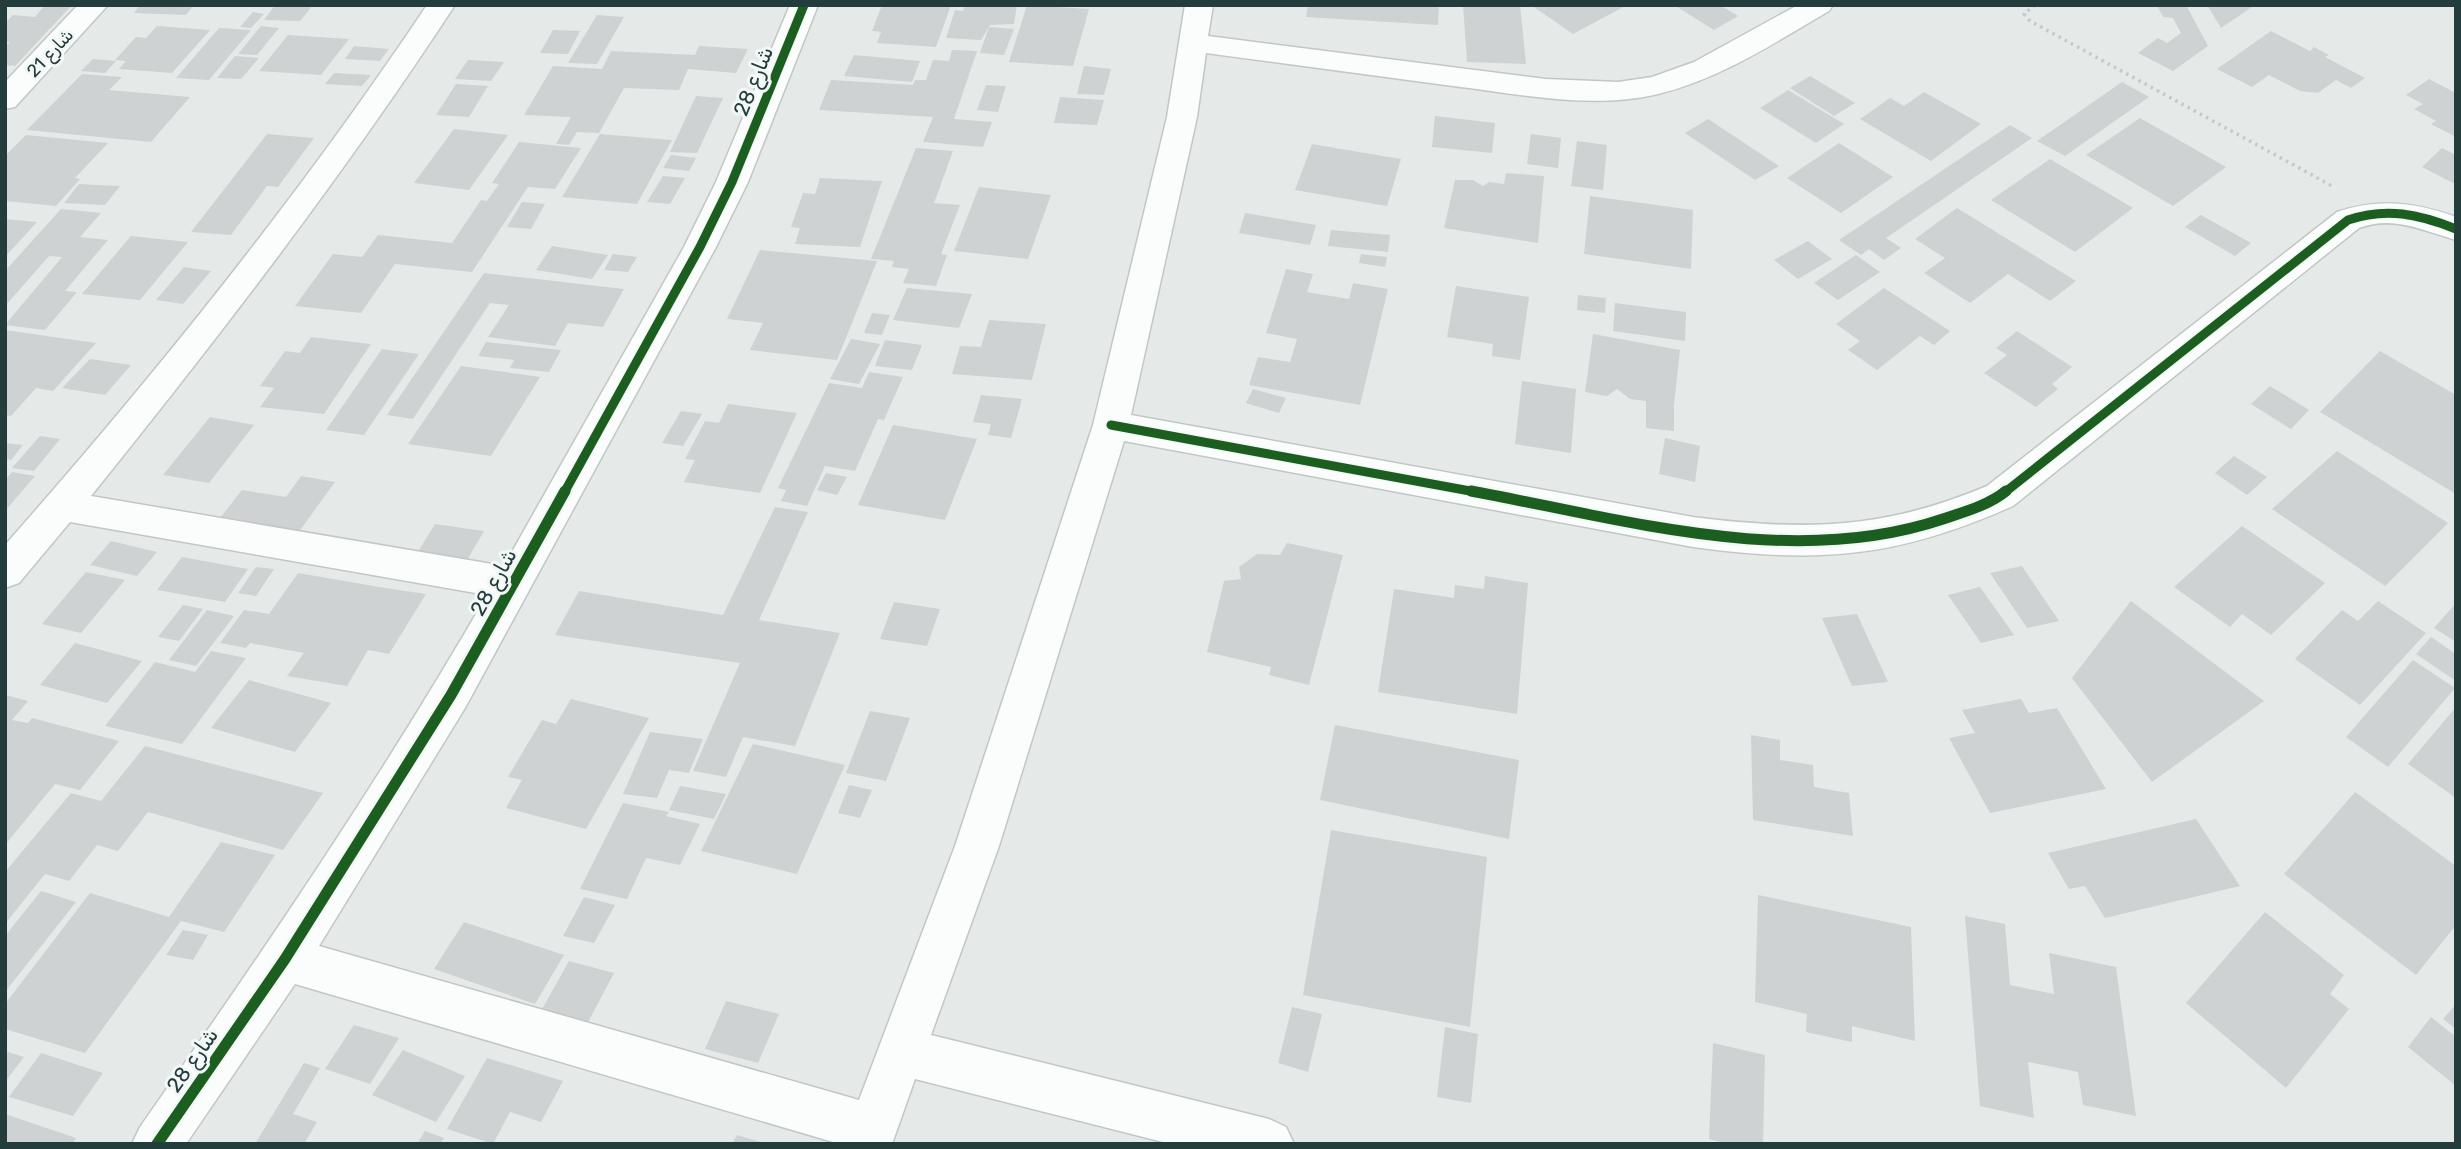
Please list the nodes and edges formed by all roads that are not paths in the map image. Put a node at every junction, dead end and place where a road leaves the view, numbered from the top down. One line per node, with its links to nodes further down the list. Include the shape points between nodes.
1 (94, 5): 7 (street, شارع 21)
2 (441, 5): 10 (street, via 266,254)
3 (804, 5): 12 (street, شارع 28, via 700,247)
4 (1199, 5): 6 (street)
5 (1819, 5): 6 (street, via 1711,65 1674,81 1631,90 1534,88)
6 (1193, 43): 9 (street, via 1182,117)
7 (5, 100)
8 (2456, 229): 9 (street, via 2430,218 2379,211 2336,227 2000,496 1912,530 1861,539 1806,543 1693,532)
9 (1111, 425): 14 (street, via 1009,748)
10 (62, 506): 11 (street); 12 (street)
11 (5, 572)
12 (514, 584): 13 (street, شارع 28, via 451,695)
13 (285, 959): 15 (street); 16 (street, شارع 28)
14 (903, 1052): 15 (street); 17 (street)
15 (870, 1136)
16 (157, 1144)
17 (1269, 1144)

